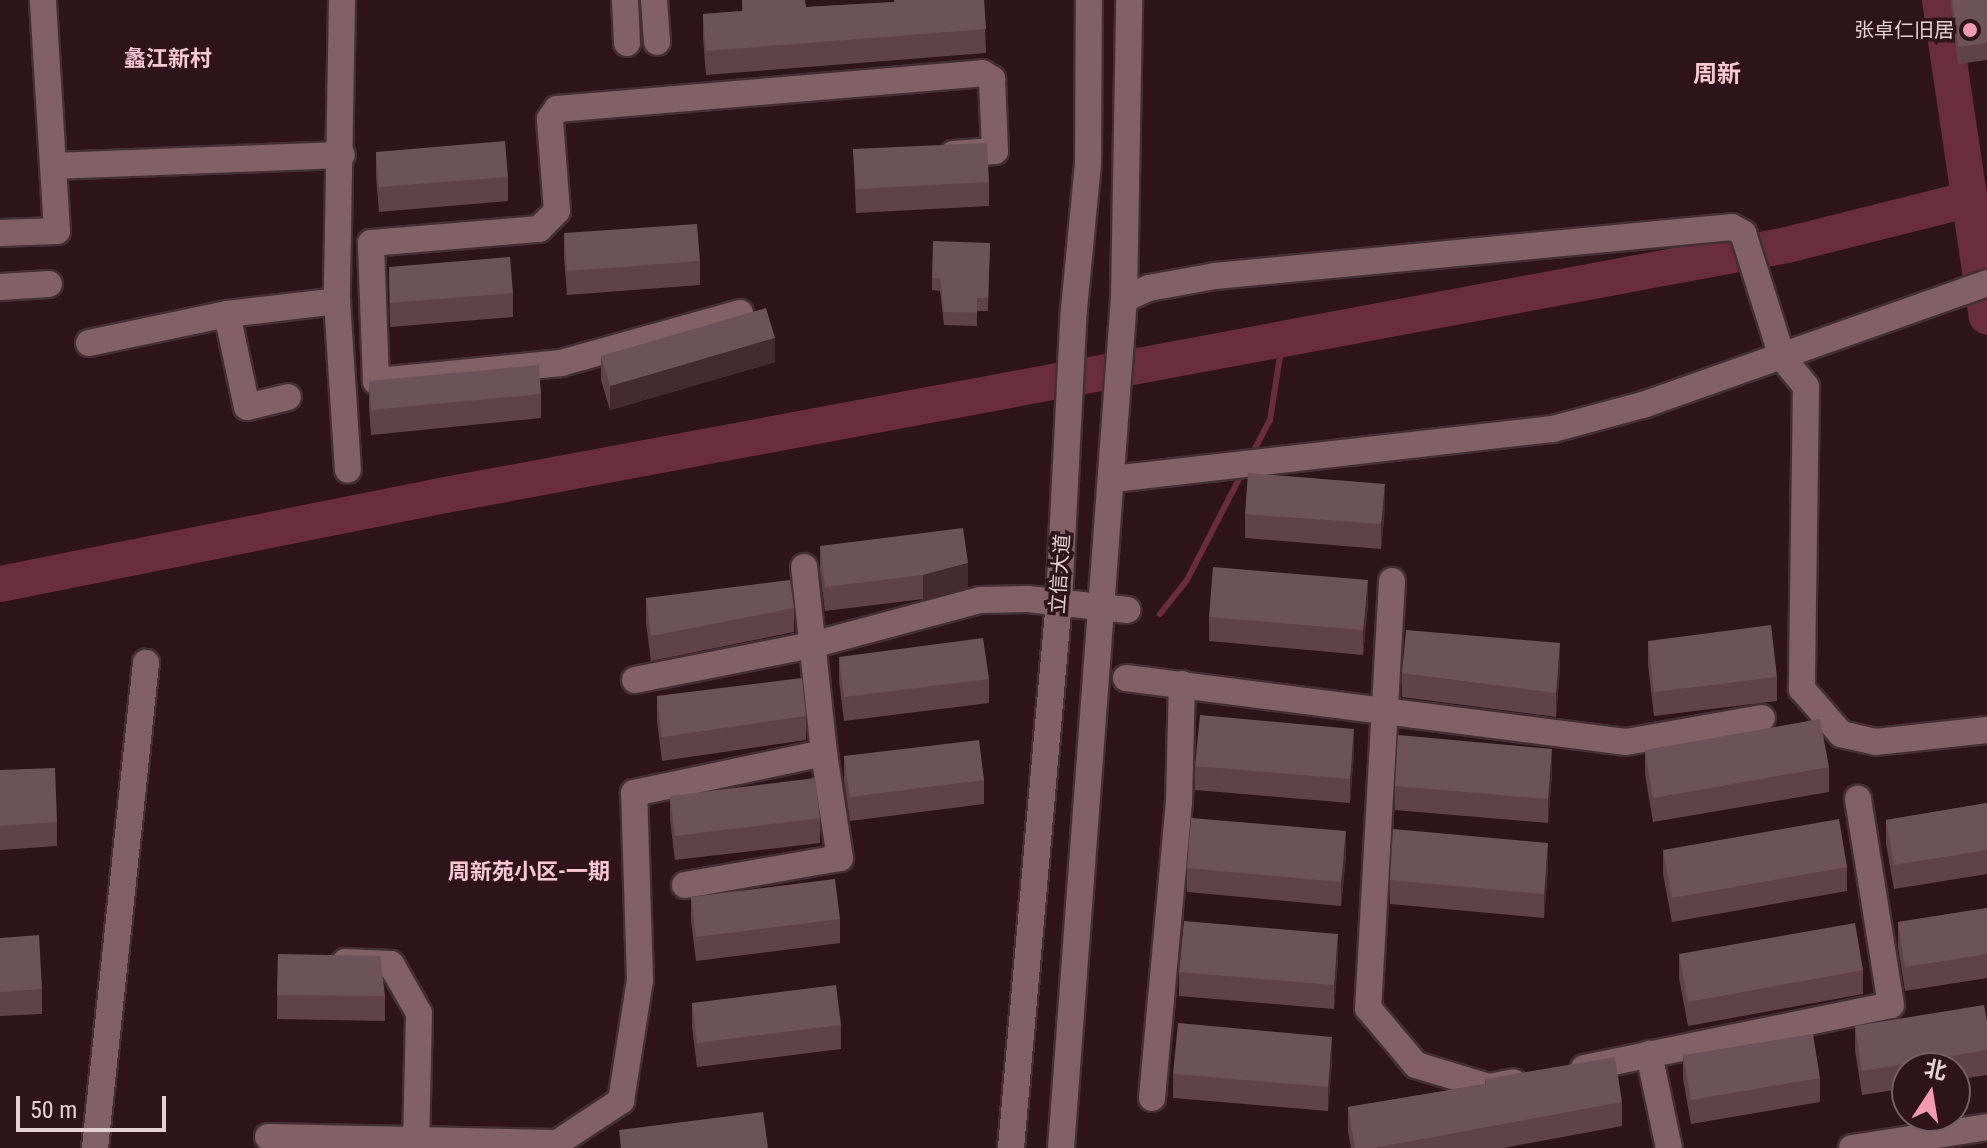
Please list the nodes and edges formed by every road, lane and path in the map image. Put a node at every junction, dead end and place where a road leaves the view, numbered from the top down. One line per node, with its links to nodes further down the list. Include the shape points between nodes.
1 (43, 0): 11 (street)
2 (342, 0): 9 (street)
3 (625, 0): 8 (street)
4 (654, 0): 7 (street)
5 (1089, 0): 27 (street, 立信大道, via 1088,164 1074,309)
6 (1129, 0): 16 (street)
7 (657, 42)
8 (627, 43)
9 (342, 155): 11 (street); 17 (street)
10 (933, 155): 18 (street, via 995,151 992,79 982,73 557,109 550,119 557,211 539,229 371,243 376,381 561,363)
11 (53, 166): 12 (street, via 57,231)
12 (0, 233)
13 (1987, 283): 21 (street)
14 (49, 284): 15 (street)
15 (0, 287)
16 (1124, 299): 21 (street, via 1149,288 1215,276 1732,227 1743,233); 24 (street)
17 (337, 301): 19 (street); 23 (street)
18 (740, 313)
19 (227, 314): 20 (street); 22 (street, via 247,407)
20 (89, 343)
21 (1782, 357): 24 (street, via 1646,404 1553,429); 36 (street, via 1806,387 1802,689 1841,734 1875,742)
22 (288, 397)
23 (348, 470)
24 (1113, 479): 28 (street)
25 (804, 567): 29 (street)
26 (1392, 581): 34 (street)
27 (1059, 601): 28 (street); 29 (street, via 980,600); 47 (street, 立信大道)
28 (1115, 608): 48 (street)
29 (812, 645): 32 (street); 37 (street)
30 (146, 663): 46 (street)
31 (1126, 678): 33 (street)
32 (635, 680)
33 (1182, 684): 34 (street); 42 (street, via 1179,803)
34 (1383, 710): 35 (street, via 1626,742); 41 (street, via 1368,1008 1416,1065 1489,1087)
35 (1762, 718)
36 (1987, 730)
37 (824, 753): 39 (street, via 840,858); 45 (street, via 634,793 640,980 621,1101 557,1143)
38 (1858, 799): 41 (street, via 1891,1005)
39 (685, 885)
40 (313, 961): 45 (street, via 391,964 419,1013)
41 (1649, 1054): 49 (street)
42 (1152, 1098)
43 (1987, 1127): 50 (street)
44 (268, 1137): 45 (street)
45 (416, 1144)
46 (95, 1148)
47 (1011, 1148)
48 (1061, 1148)
49 (1669, 1148)
50 (1852, 1148)

